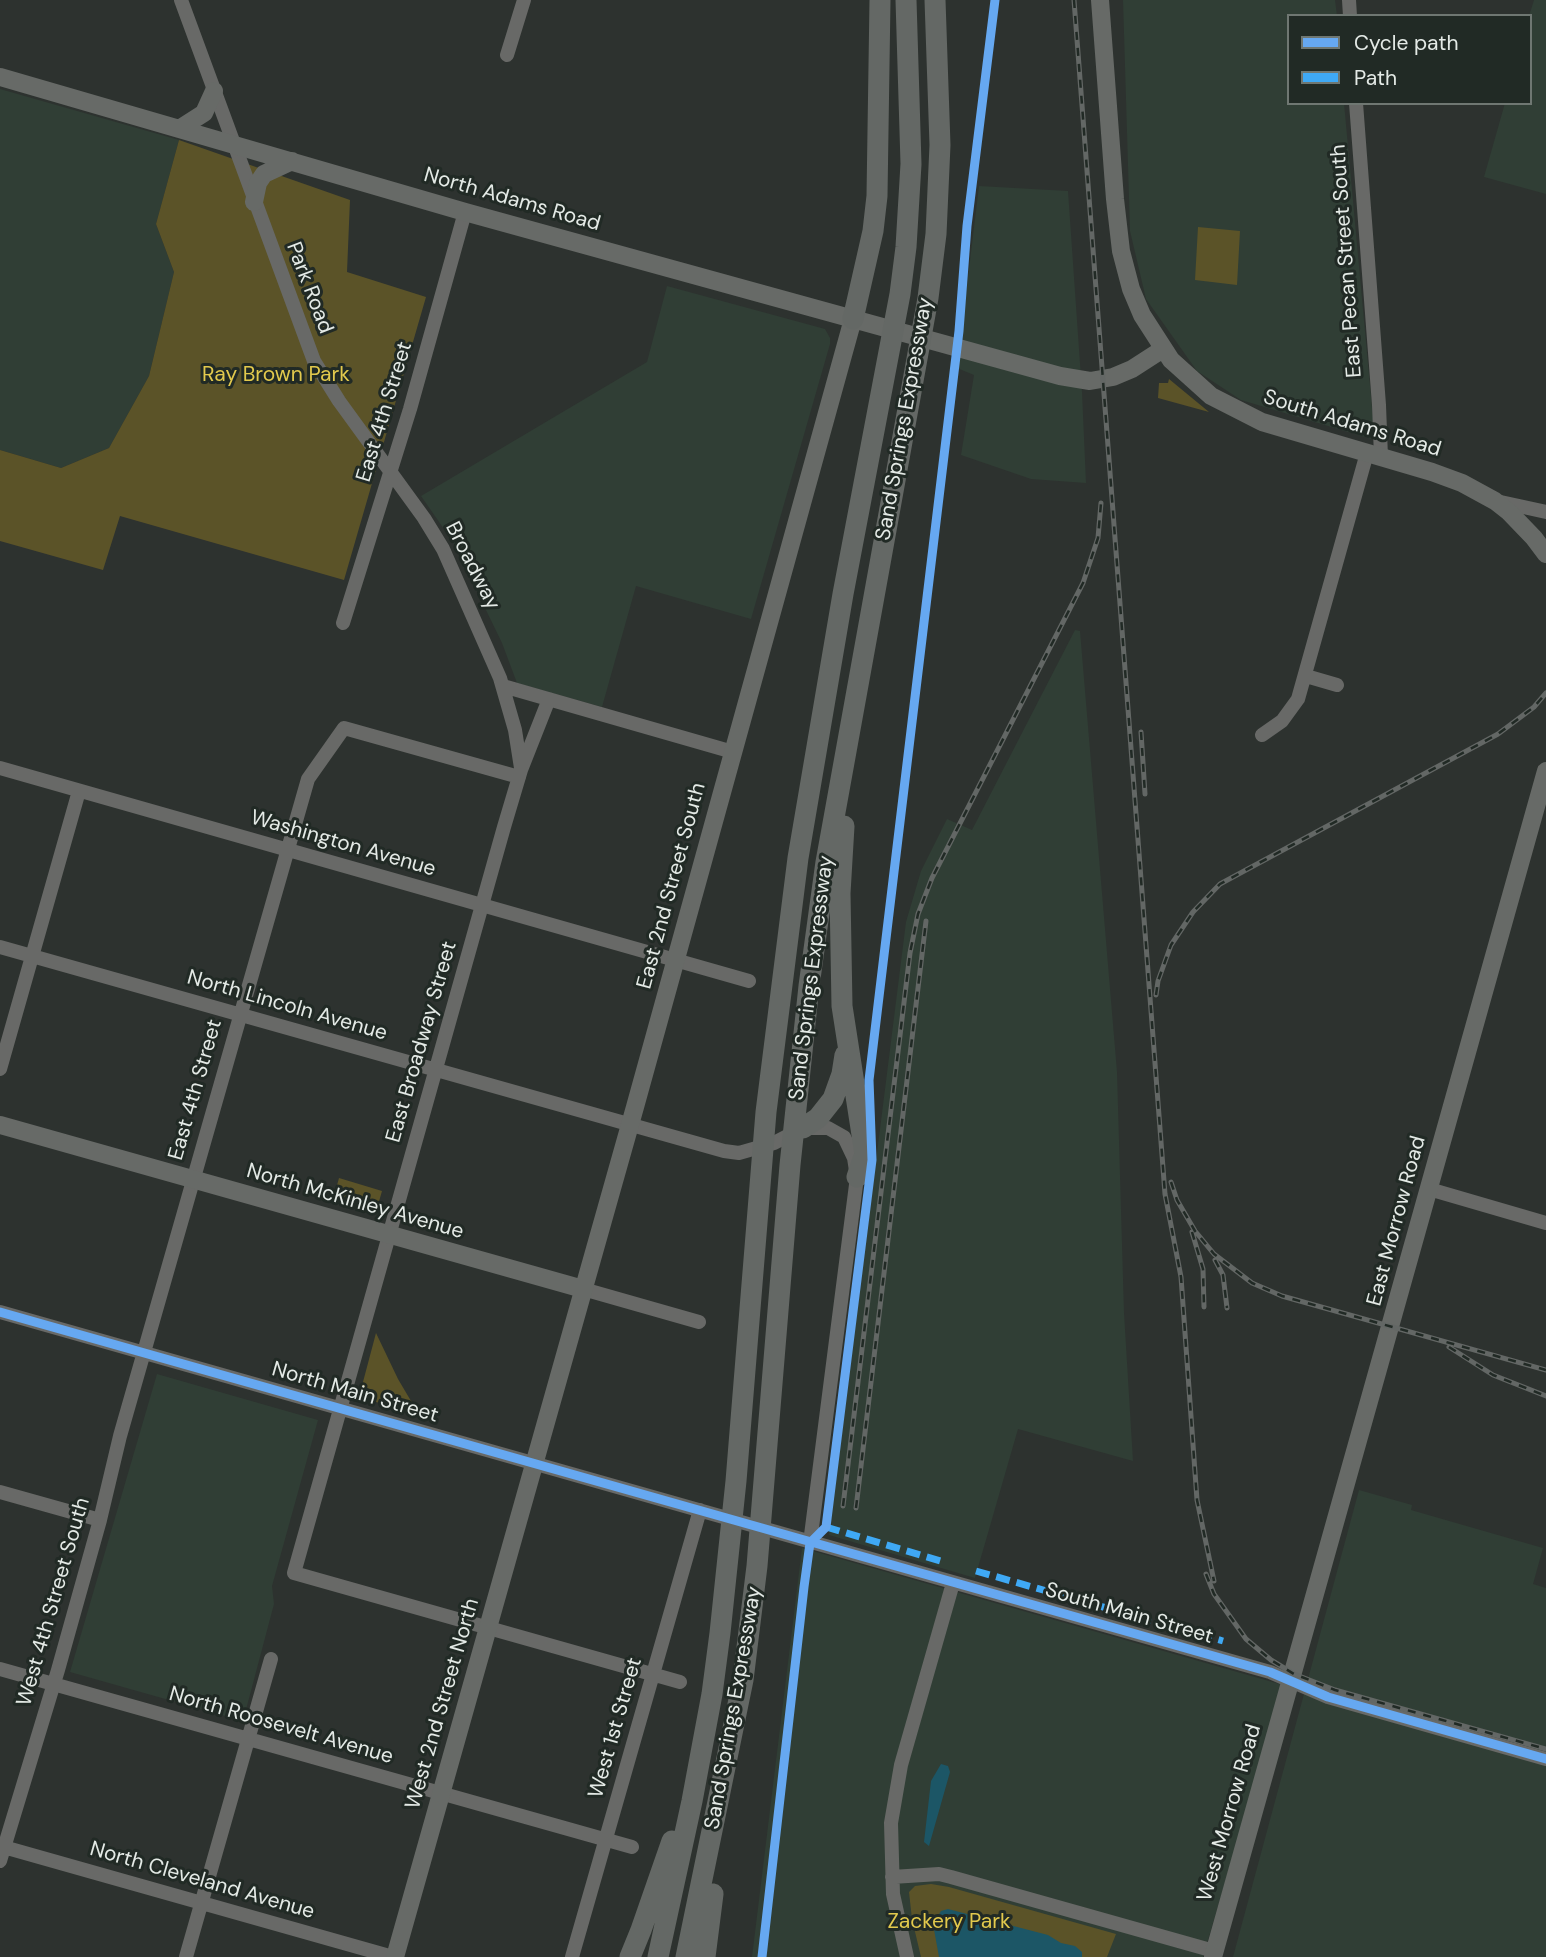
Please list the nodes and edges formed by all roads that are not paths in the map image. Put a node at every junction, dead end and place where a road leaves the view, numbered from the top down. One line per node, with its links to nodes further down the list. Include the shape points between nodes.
1 (181, 0): 9 (street, Park Road)
2 (524, 0): 7 (street)
3 (880, 0): 16 (highway, via 877,197)
4 (906, 0): 75 (highway, Sand Springs Expressway, via 911,164 900,294 811,772 786,938 766,1112 729,1560 712,1694)
5 (935, 0): 29 (highway, Sand Springs Expressway, via 940,184 928,298)
6 (1100, 0): 17 (main road, South Adams Road, via 1121,251 1144,320)
7 (508, 55)
8 (0, 77): 11 (main road, North Adams Road)
9 (214, 91): 11 (main road, via 204,113); 12 (street, Park Road)
10 (1356, 105): 18 (street, East Pecan Street South, via 1379,405)
11 (180, 129): 12 (main road, North Adams Road)
12 (233, 144): 13 (main road, North Adams Road); 14 (street, Park Road)
13 (292, 161): 14 (main road, via 264,174); 15 (main road, North Adams Road)
14 (254, 201): 19 (street, Park Road, via 314,361)
15 (465, 212): 16 (main road, North Adams Road); 19 (street, East 4th Street)
16 (853, 319): 17 (main road, North Adams Road, via 1077,380 1122,375); 30 (main road, East 2nd Street South)
17 (1163, 349): 18 (main road, South Adams Road, via 1198,386 1229,407 1276,427)
18 (1374, 455): 20 (main road, South Adams Road, via 1451,478); 24 (street, East Pecan Street South)
19 (388, 472): 23 (street, East 4th Street); 26 (street, Broadway, via 443,549)
20 (1495, 501): 21 (street, South Adams Road); 22 (main road, South Adams Road)
21 (1546, 512)
22 (1546, 554)
23 (343, 623)
24 (1306, 676): 25 (street); 28 (street, East Pecan Street South, via 1292,710)
25 (1337, 685)
26 (503, 686): 27 (street); 33 (street, East Broadway Street)
27 (549, 699): 30 (street); 33 (street)
28 (1262, 735)
29 (847, 740): 42 (highway, via 840,959); 68 (highway, Sand Springs Expressway, via 822,890 797,1098 764,1492)
30 (733, 752): 39 (main road, East 2nd Street South)
31 (0, 768): 34 (street, Washington Avenue)
32 (1546, 771): 50 (main road, East Morrow Road)
33 (520, 773): 35 (street, East 4th Street, via 344,728 308,779); 36 (street, East Broadway Street)
34 (79, 791): 35 (street, Washington Avenue); 38 (street)
35 (287, 850): 36 (street, Washington Avenue); 41 (street, East 4th Street)
36 (482, 905): 39 (street, Washington Avenue); 44 (street, East Broadway Street)
37 (0, 947): 38 (street, North Lincoln Avenue)
38 (32, 956): 41 (street, North Lincoln Avenue); 43 (street)
39 (676, 959): 40 (street, Washington Avenue); 46 (main road, East 2nd Street South)
40 (749, 981)
41 (240, 1015): 44 (street, North Lincoln Avenue); 49 (street, East 4th Street)
42 (847, 1046): 47 (highway, via 833,1099); 48 (highway, via 865,1154)
43 (0, 1069)
44 (435, 1069): 46 (street, North Lincoln Avenue); 52 (street, East Broadway Street)
45 (0, 1125): 49 (main road, North McKinley Avenue)
46 (630, 1125): 47 (street, North Lincoln Avenue, via 739,1153); 53 (main road, East 2nd Street South)
47 (803, 1128): 48 (street, via 828,1128 844,1137 855,1158)
48 (857, 1177): 62 (street)
49 (193, 1180): 52 (main road, North McKinley Avenue); 56 (street, East 4th Street)
50 (1429, 1189): 51 (street); 70 (main road, East Morrow Road)
51 (1546, 1223)
52 (390, 1235): 53 (main road, North McKinley Avenue); 57 (street, East Broadway Street)
53 (583, 1289): 55 (street, North McKinley Avenue); 58 (main road, East 2nd Street South)
54 (0, 1312): 56 (street, North Main Street)
55 (699, 1322)
56 (144, 1352): 57 (street, North Main Street); 61 (street, West 4th Street South)
57 (340, 1409): 58 (street, North Main Street); 64 (street, East Broadway Street, via 294,1573)
58 (534, 1463): 60 (street, North Main Street); 64 (main road, West 2nd Street North)
59 (0, 1492): 61 (street)
60 (699, 1510): 62 (street, South Main Street); 67 (street, West 1st Street)
61 (100, 1520): 71 (street, West 4th Street South)
62 (810, 1543): 63 (street, South Main Street)
63 (953, 1583): 70 (street, South Main Street); 79 (street, via 897,1784 891,1823)
64 (488, 1628): 67 (street); 74 (main road, West 2nd Street North)
65 (271, 1659): 72 (street)
66 (0, 1669): 71 (street, North Roosevelt Avenue)
67 (653, 1675): 69 (street); 76 (street, West 1st Street)
68 (743, 1680): 87 (highway, Sand Springs Expressway); 88 (highway)
69 (680, 1682)
70 (1291, 1682): 73 (street, South Main Street, via 1335,1699); 81 (main road, West Morrow Road)
71 (52, 1683): 72 (street, North Roosevelt Avenue); 78 (street, West 4th Street South)
72 (247, 1738): 74 (street, North Roosevelt Avenue); 80 (street)
73 (1546, 1759)
74 (441, 1793): 76 (street, North Roosevelt Avenue); 83 (main road, West 2nd Street North)
75 (692, 1801): 85 (highway, via 668,1850); 86 (highway, Sand Springs Expressway)
76 (606, 1840): 77 (street, North Roosevelt Avenue); 84 (street, West 1st Street)
77 (632, 1847)
78 (1, 1851): 80 (street, North Cleveland Avenue)
79 (892, 1877): 81 (street, via 939,1874); 89 (street)
80 (200, 1902): 82 (street); 83 (street, North Cleveland Avenue)
81 (1214, 1954)
82 (186, 1957)
83 (394, 1957)
84 (572, 1957)
85 (630, 1957)
86 (658, 1957)
87 (686, 1957)
88 (705, 1957)
89 (907, 1957)

